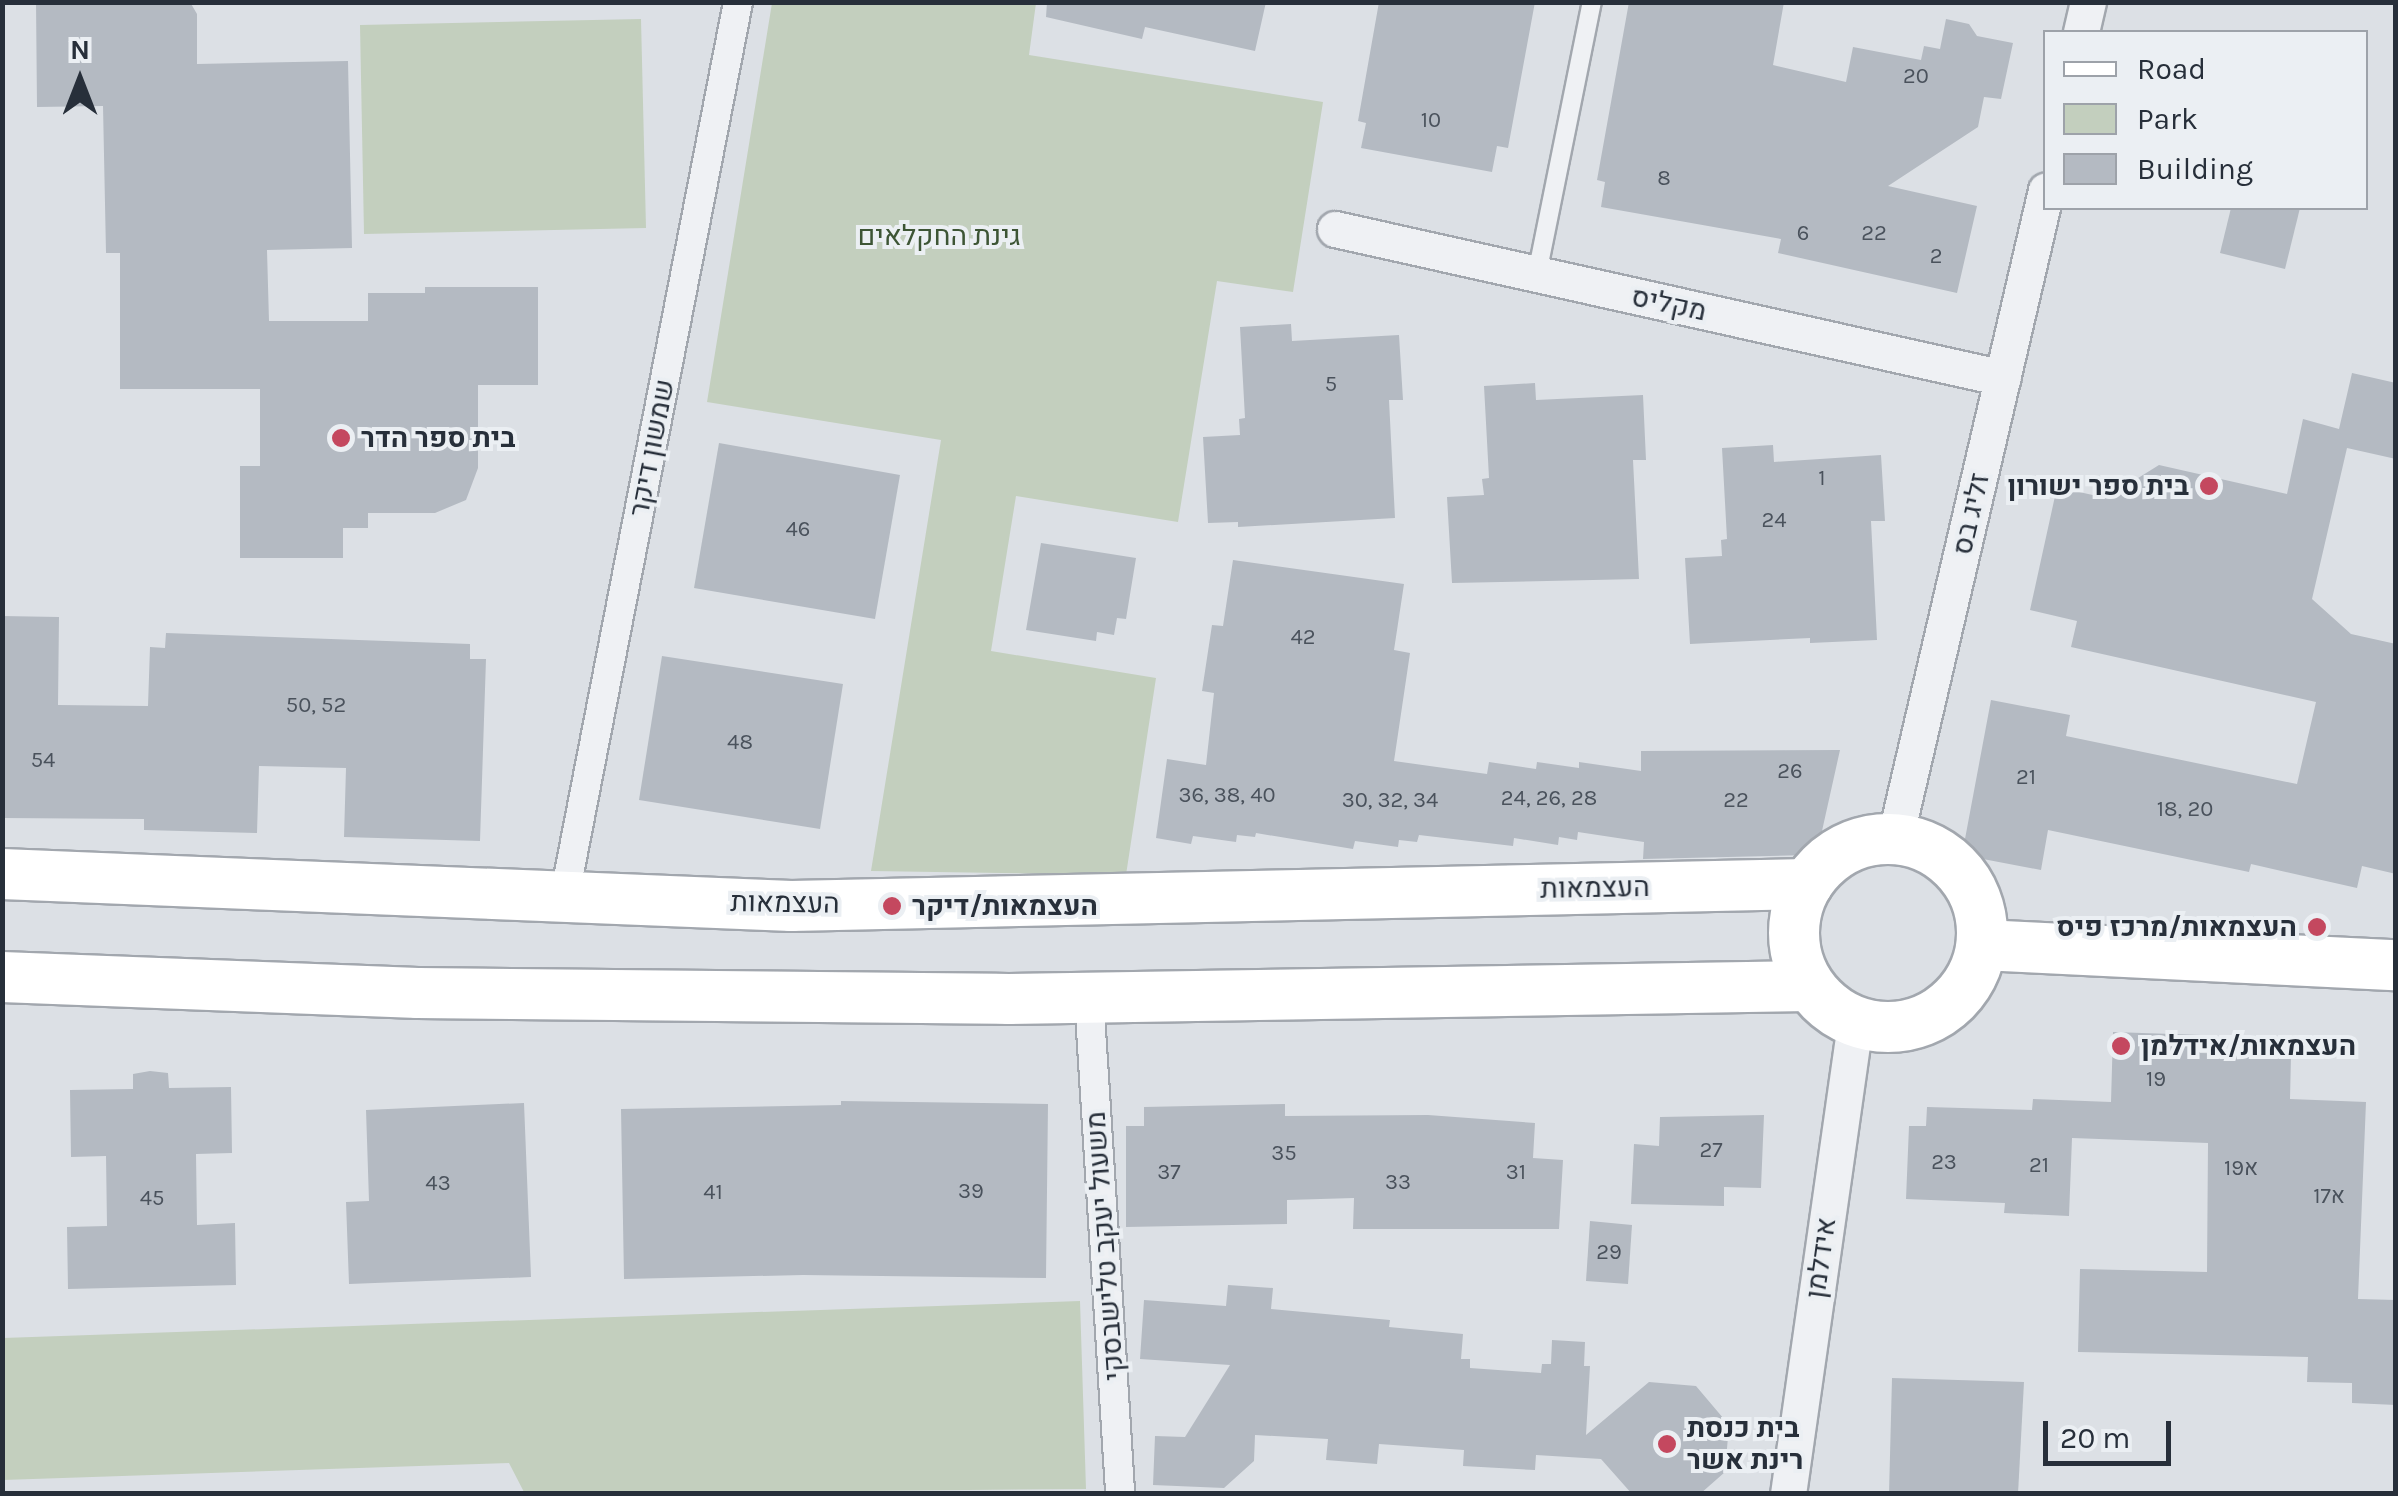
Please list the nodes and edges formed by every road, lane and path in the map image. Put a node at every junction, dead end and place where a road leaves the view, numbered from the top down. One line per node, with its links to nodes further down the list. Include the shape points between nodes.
1 (738, 2): 12 (street, שמשון דיקר)
2 (1592, 2): 7 (lane)
3 (2088, 2): 4 (street)
4 (2081, 30)
5 (2043, 203): 8 (street, זליג בס)
6 (1335, 229): 7 (street, מקליס)
7 (1537, 274): 8 (street, מקליס)
8 (2003, 378): 9 (street, זליג בס)
9 (1895, 838): 11 (main road, via 1838,853); 13 (main road, via 1954,864 1974,891)
10 (2, 874): 12 (main road, העצמאות)
11 (1808, 884): 12 (main road, העצמאות, via 791,906); 16 (main road, via 1793,928)
12 (564, 894)
13 (1982, 944): 14 (main road); 18 (main road, via 1969,985 1946,1009 1918,1024 1886,1028)
14 (2396, 964)
15 (2, 977): 17 (main road, via 418,993)
16 (1808, 986): 17 (main road); 18 (main road)
17 (1090, 998): 19 (street, משעול יעקב טלישבסקי)
18 (1856, 1022): 20 (street, אידלמן)
19 (1120, 1494)
20 (1788, 1494)

